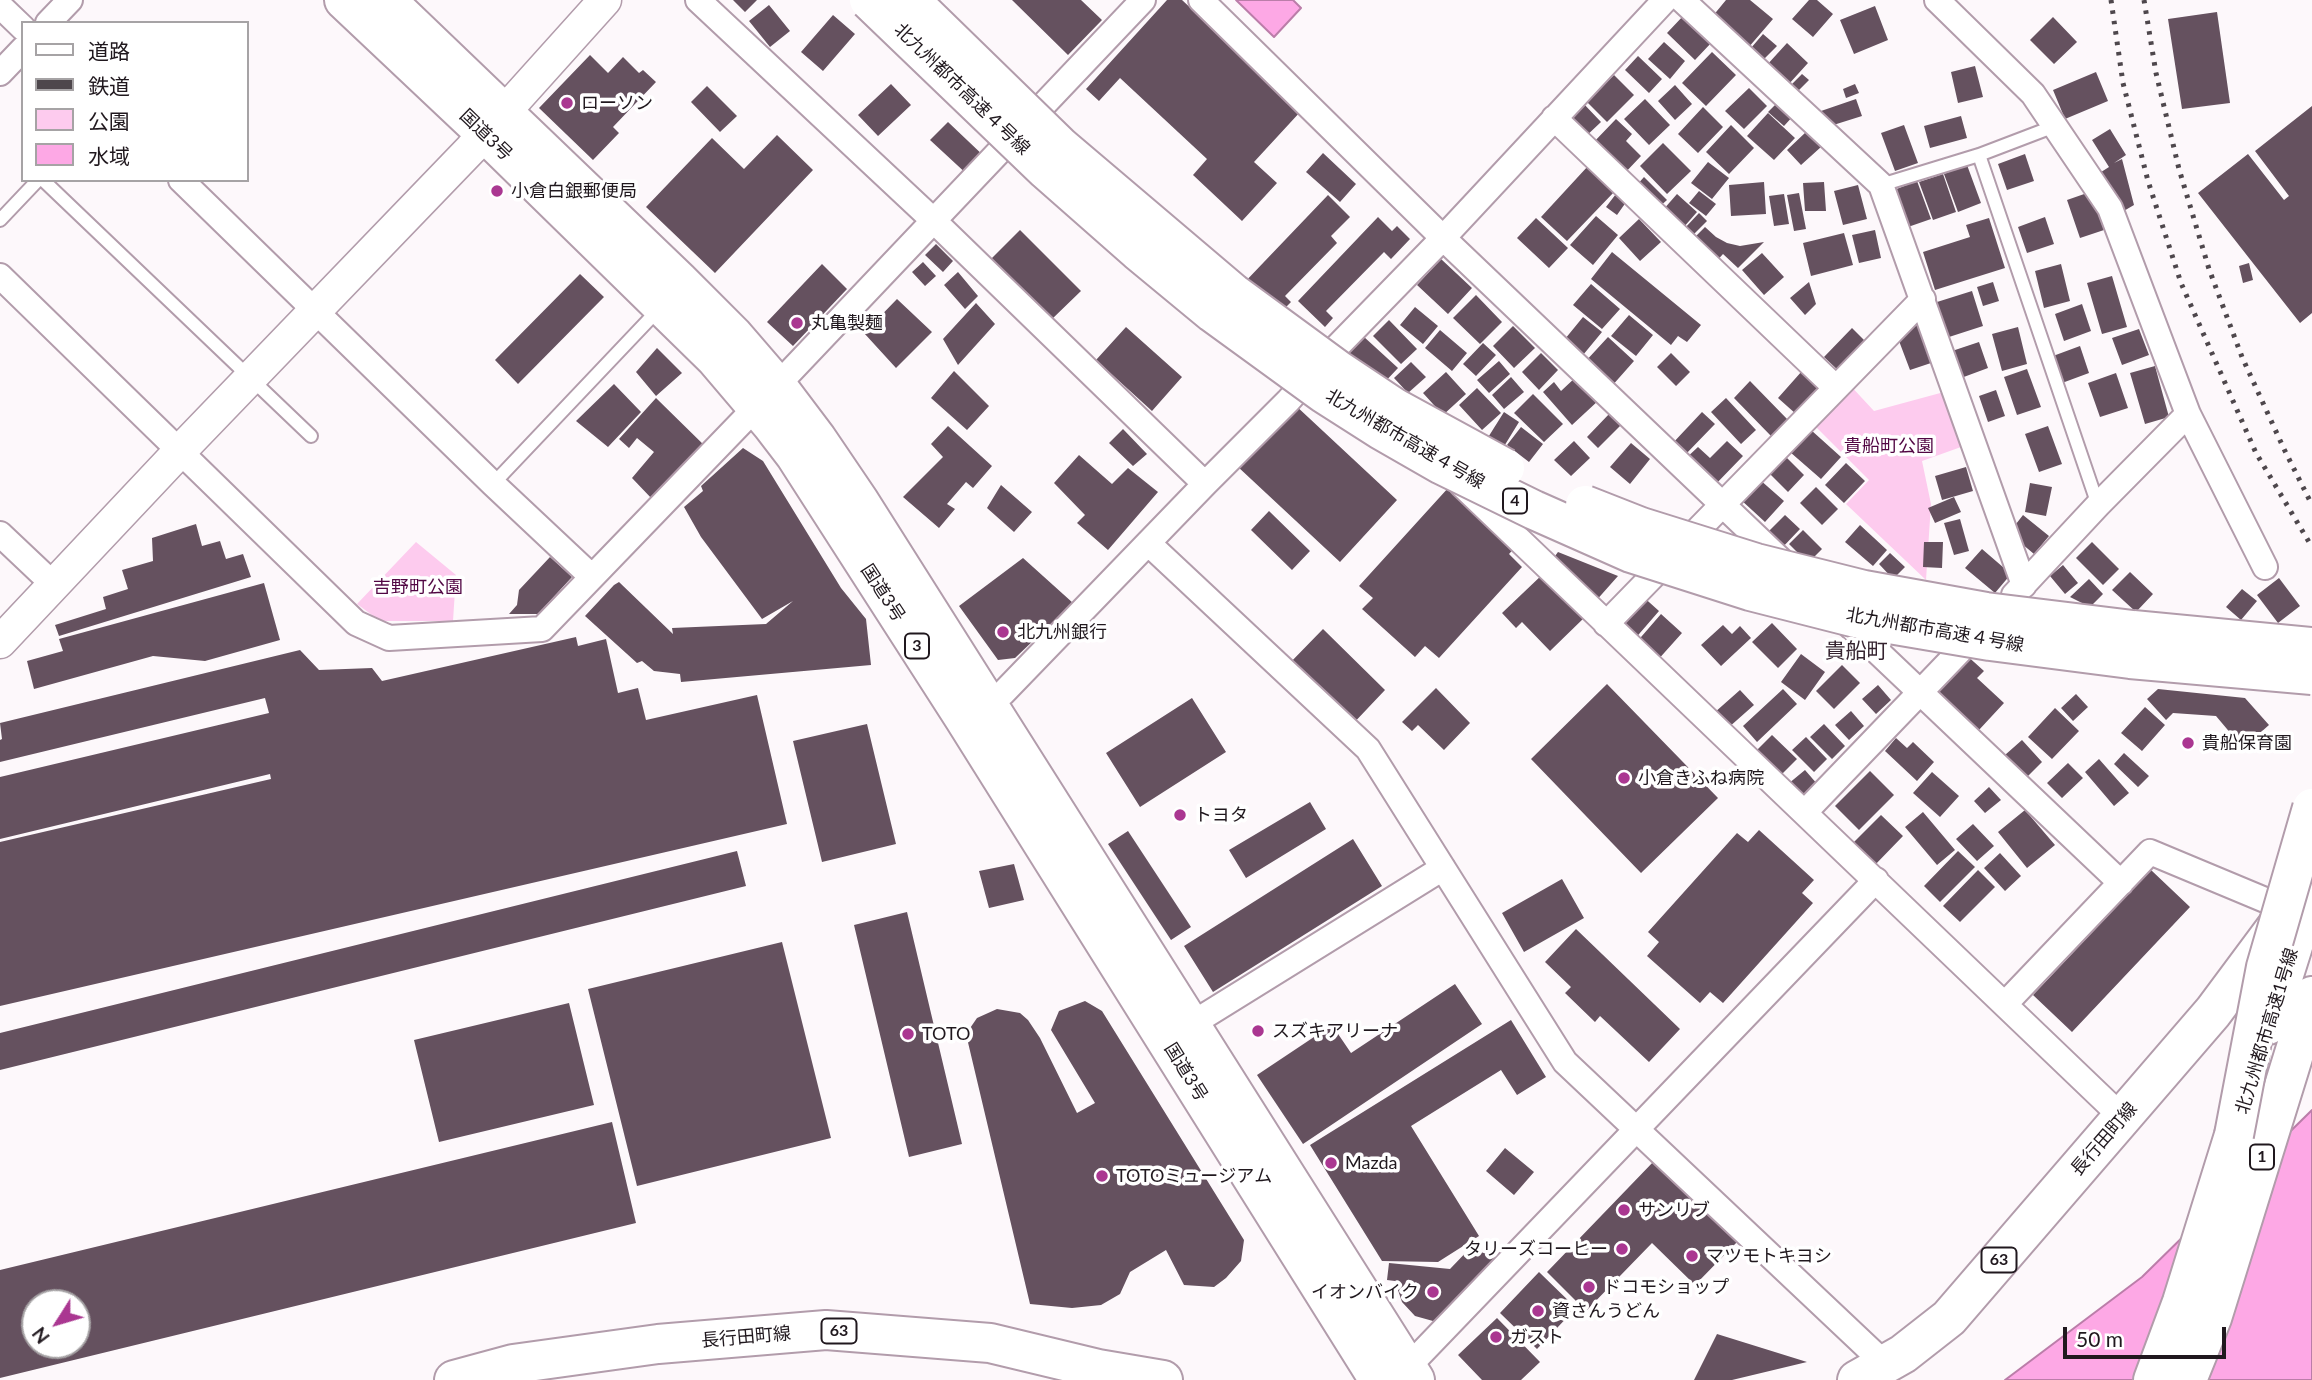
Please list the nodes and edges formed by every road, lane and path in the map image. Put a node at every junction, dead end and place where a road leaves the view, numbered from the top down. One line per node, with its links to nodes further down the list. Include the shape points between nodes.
1 (70, 0): 14 (street)
2 (344, 0): 19 (main road, 国道3号 / 3)
3 (386, 0): 19 (main road, 国道3号 / 3)
4 (605, 0): 19 (street)
5 (698, 0): 27 (street)
6 (869, 0): 53 (main road, 北九州都市高速４号線 / 4, bridge, via 1046,170 1213,313 1381,430 1534,510 1632,553 1749,591 1860,619 2130,659)
7 (910, 0): 52 (main road, 北九州都市高速４号線 / 4, bridge, via 1061,147 1233,293 1395,408 1546,490 1730,555 1864,590 1986,612)
8 (1143, 0): 27 (street)
9 (1201, 0): 28 (street)
10 (1665, 0): 18 (street)
11 (1682, 0): 25 (street)
12 (1937, 0): 20 (street, via 2033,94)
13 (0, 6): 15 (street)
14 (50, 21)
15 (21, 26)
16 (21, 51): 17 (street)
17 (0, 73)
18 (1554, 118): 28 (street); 35 (street)
19 (494, 122): 31 (main road, 国道3号 / 3); 32 (street); 36 (main road, 国道3号 / 3, via 679,281 733,335)
20 (2055, 126): 21 (lane); 37 (street, via 2110,208)
21 (1979, 156): 25 (lane); 43 (lane)
22 (38, 182): 26 (lane)
23 (42, 182): 34 (lane)
24 (183, 182): 32 (street)
25 (1881, 185): 30 (street)
26 (0, 220)
27 (934, 221): 36 (street); 41 (street)
28 (1443, 238): 33 (street); 42 (street)
29 (0, 276): 39 (street)
30 (1923, 299): 35 (street); 49 (street)
31 (662, 306): 36 (main road, 国道3号 / 3, via 715,358); 40 (lane)
32 (316, 309): 34 (street); 40 (street)
33 (1329, 355): 41 (street); 50 (street)
34 (250, 378): 38 (lane); 39 (street)
35 (1836, 387): 42 (street)
36 (767, 395): 47 (street); 55 (main road, 国道3号 / 3, via 859,500)
37 (2188, 414): 43 (street); 46 (street)
38 (311, 436)
39 (179, 452): 47 (street, via 356,623 389,638 542,629); 48 (street)
40 (493, 484): 47 (street)
41 (1205, 484): 45 (street)
42 (1721, 504): 50 (street); 54 (street)
43 (2098, 505): 49 (street)
44 (0, 534): 48 (street)
45 (1148, 543): 55 (street, via 1003,693); 59 (street, via 1368,749)
46 (2265, 567)
47 (592, 577)
48 (54, 585): 51 (street)
49 (2024, 585): 54 (street)
50 (1605, 624): 57 (street)
51 (0, 642)
52 (2312, 647)
53 (2312, 675)
54 (1920, 691): 57 (street); 61 (street)
55 (976, 711): 65 (main road, 国道3号 / 3); 72 (main road, 国道3号 / 3)
56 (2312, 808): 69 (main road, bridge, via 2266,967)
57 (1805, 812): 60 (street)
58 (2312, 863): 62 (main road, 長行田町線 / 63)
59 (1443, 868): 65 (street); 68 (street, via 1566,1062)
60 (1876, 880): 64 (street); 68 (street)
61 (2121, 883): 62 (street, via 2150,852); 64 (street)
62 (2300, 898): 67 (main road, 長行田町線 / 63, via 2213,1012); 69 (main road, 北九州都市高速1号線 / 1, bridge)
63 (2312, 996): 70 (main road, 北九州都市高速1号線 / 1)
64 (2005, 1004): 67 (street)
65 (1190, 1025): 72 (main road, 国道3号 / 3)
66 (2312, 1034): 70 (main road, via 2245,1241)
67 (2123, 1118): 71 (main road, 長行田町線 / 63, via 1949,1318)
68 (1636, 1129): 71 (street); 72 (street)
69 (2234, 1135): 75 (main road, 1)
70 (2212, 1318): 76 (main road, 北九州都市高速1号線 / 1)
71 (1871, 1372)
72 (1401, 1376)
73 (454, 1380): 74 (main road, 長行田町線 / 63, via 513,1364 645,1346 826,1330 990,1343)
74 (1163, 1380)
75 (2153, 1380)
76 (2187, 1380)

